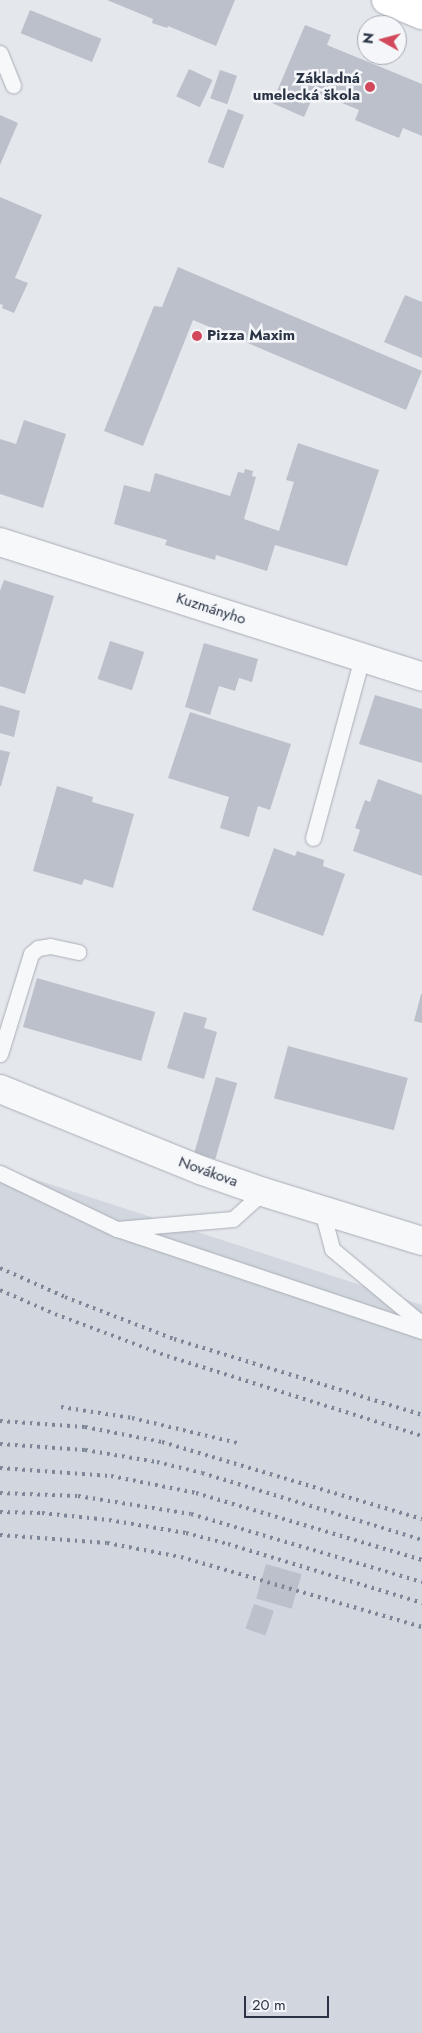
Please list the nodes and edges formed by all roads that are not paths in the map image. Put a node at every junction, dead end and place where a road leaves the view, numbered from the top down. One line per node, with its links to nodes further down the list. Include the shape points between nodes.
1 (386, 0): 2 (main road)
2 (422, 15)
3 (0, 53): 4 (lane)
4 (13, 86)
5 (0, 542): 6 (street, Kuzmányho)
6 (362, 658): 7 (street, Kuzmányho); 8 (lane)
7 (422, 677)
8 (313, 838)
9 (78, 952): 10 (lane, via 50,946 38,948 31,954)
10 (0, 1054)
11 (0, 1089): 13 (street, Novákova)
12 (0, 1173): 15 (lane)
13 (263, 1192): 14 (street, Novákova); 15 (lane, via 233,1219)
14 (322, 1211): 16 (street, Novákova); 17 (lane, via 332,1249)
15 (117, 1229): 18 (lane)
16 (422, 1241)
17 (422, 1324)
18 (422, 1331)

